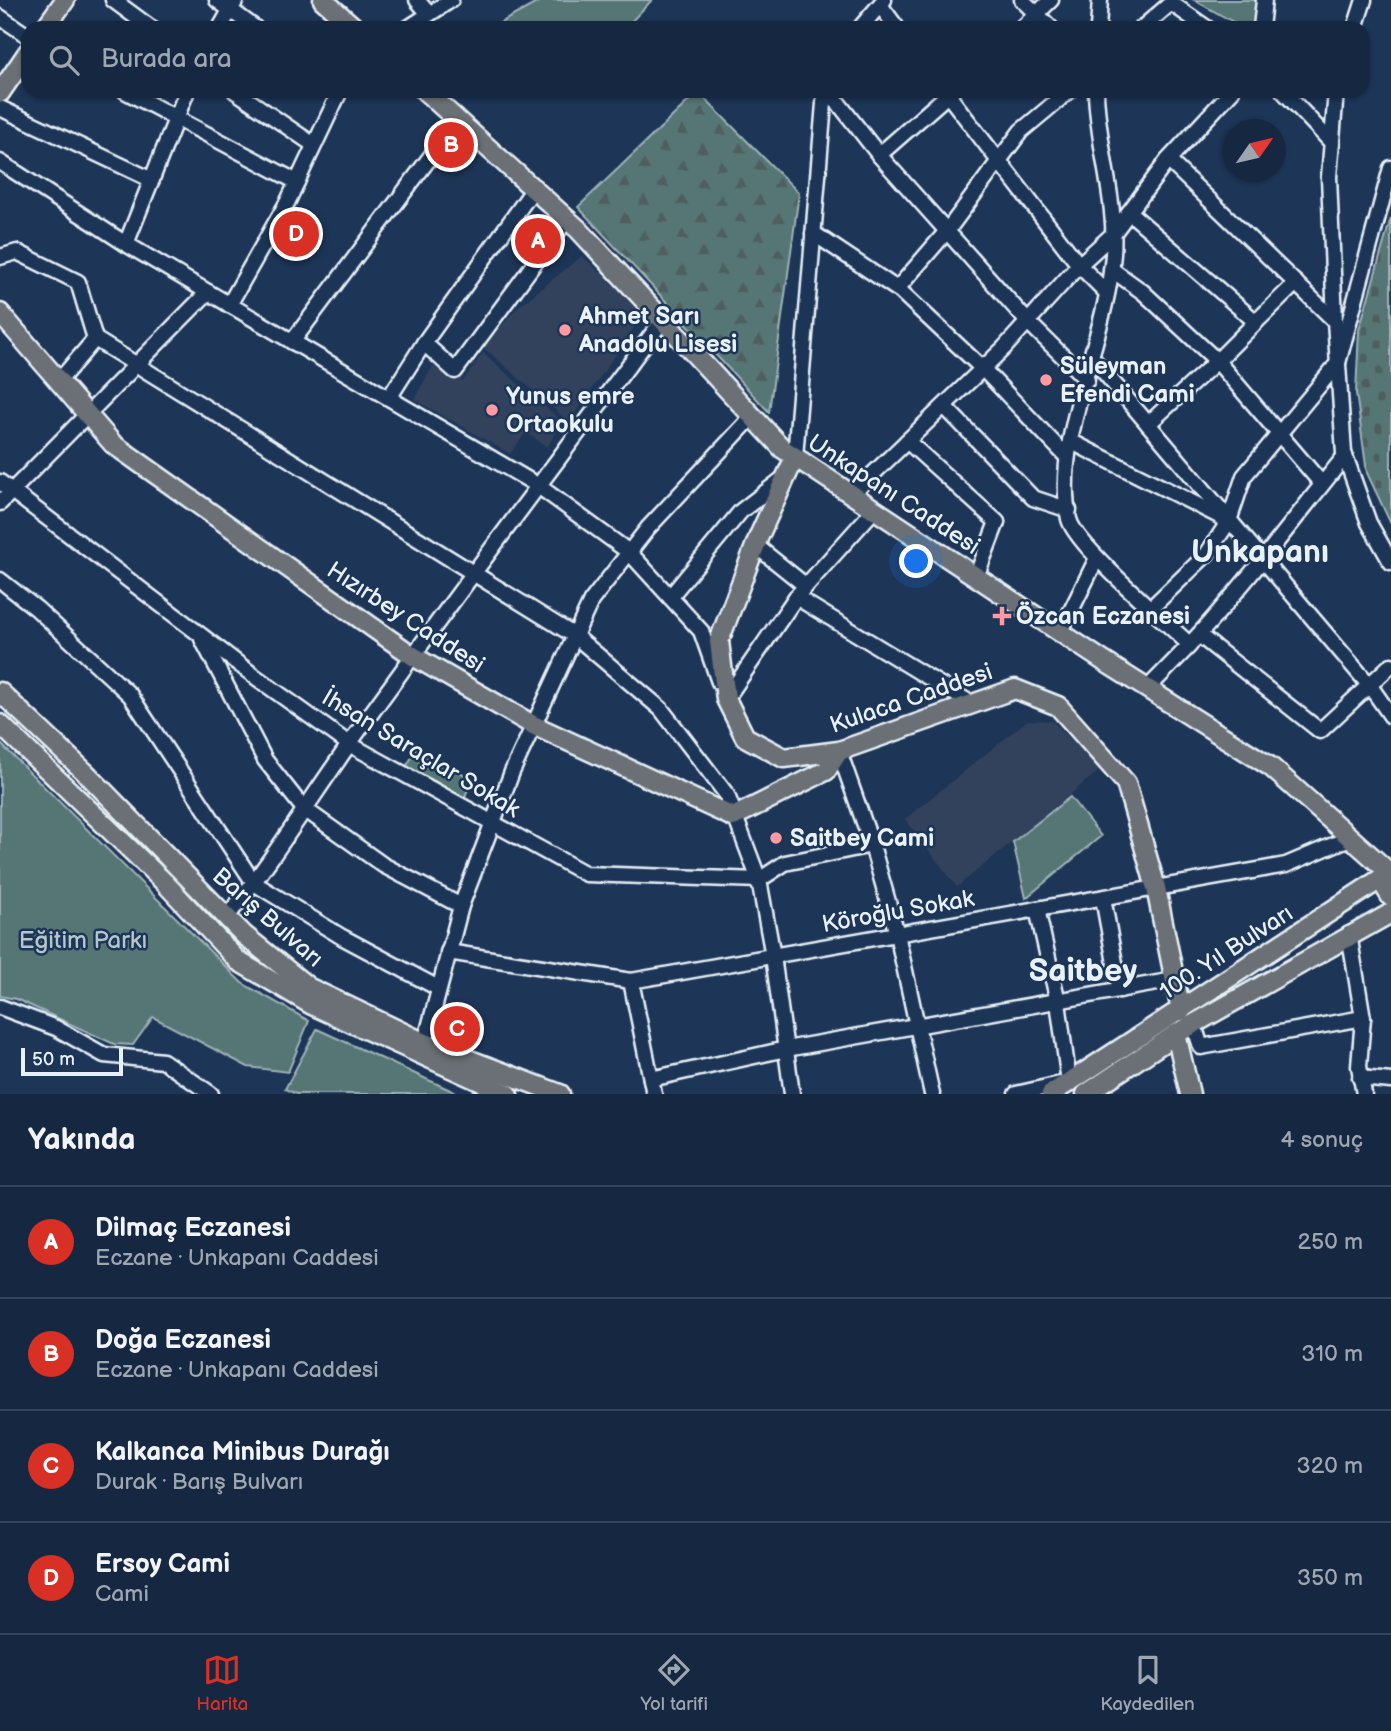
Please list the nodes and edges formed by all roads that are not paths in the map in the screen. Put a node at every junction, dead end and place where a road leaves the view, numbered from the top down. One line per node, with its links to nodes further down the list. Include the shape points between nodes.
1 (65, 0): 17 (main road)
2 (113, 0): 18 (street)
3 (217, 0): 13 (street)
4 (323, 0): 21 (main road)
5 (417, 0): 14 (street)
6 (451, 0): 14 (street)
7 (1022, 0): 15 (street)
8 (1051, 0): 15 (street)
9 (1100, 0): 27 (street)
10 (1264, 0): 30 (street)
11 (1364, 0): 31 (street)
12 (882, 2): 23 (street); 24 (street)
13 (233, 4): 19 (street); 20 (street)
14 (429, 14): 22 (street)
15 (1037, 15): 25 (street); 26 (street)
16 (0, 17): 32 (street)
17 (50, 21)
18 (142, 21)
19 (224, 21)
20 (249, 21)
21 (347, 21)
22 (418, 21)
23 (866, 21)
24 (893, 21)
25 (1030, 21)
26 (1043, 21)
27 (1098, 21)
28 (1150, 21): 29 (street, via 1171,3)
29 (1197, 21)
30 (1262, 21)
31 (1357, 21)
32 (21, 31)
33 (21, 62): 34 (main road)
34 (0, 93)
35 (138, 98): 50 (street)
36 (184, 98): 50 (street)
37 (245, 98): 53 (street)
38 (337, 98): 53 (street)
39 (433, 98): 51 (main road, Unkapanı Caddesi)
40 (826, 98): 65 (street)
41 (833, 98): 54 (street)
42 (941, 98): 54 (street)
43 (952, 98): 56 (street)
44 (1061, 98): 56 (street, via 1021,131)
45 (1097, 98): 66 (street)
46 (1225, 98): 55 (street)
47 (1290, 98): 52 (street)
48 (1335, 98): 52 (street)
49 (0, 108): 59 (street)
50 (176, 119): 59 (street); 60 (street)
51 (457, 120): 61 (main road, Unkapanı Caddesi); 82 (street)
52 (1332, 143): 78 (street, via 1329,177)
53 (314, 145): 60 (street)
54 (879, 155): 64 (street)
55 (1168, 159): 62 (street); 71 (street)
56 (999, 161): 64 (street); 69 (street)
57 (0, 162): 67 (street)
58 (1391, 168): 87 (street)
59 (152, 180): 67 (street)
60 (296, 182): 75 (street)
61 (535, 187): 63 (main road, Unkapanı Caddesi); 83 (street)
62 (1129, 212): 66 (street); 80 (street)
63 (567, 219): 77 (main road, Unkapanı Caddesi); 83 (street, via 455,372)
64 (947, 231): 72 (street); 79 (street)
65 (813, 233): 72 (street); 101 (street)
66 (1112, 235): 69 (street); 70 (street)
67 (126, 244): 73 (street)
68 (0, 257): 81 (street, via 17,252 78,282)
69 (1079, 265): 74 (street); 79 (street)
70 (1111, 269): 74 (street); 85 (street, via 1143,292)
71 (1296, 283): 78 (street); 80 (street)
72 (897, 288): 88 (street)
73 (208, 292): 75 (street); 86 (street)
74 (1107, 293): 84 (street)
75 (229, 305): 82 (street)
76 (0, 313): 90 (main road, Hızırbey Caddesi)
77 (663, 320): 94 (main road, Unkapanı Caddesi); 104 (street)
78 (1335, 321): 87 (street)
79 (1028, 322): 88 (street); 89 (street)
80 (1256, 322): 85 (street)
81 (95, 339): 86 (street); 90 (street)
82 (292, 342): 91 (street)
83 (424, 343): 91 (street)
84 (1093, 359): 89 (street); 95 (street)
85 (1217, 361): 95 (street); 96 (street)
86 (138, 363): 93 (street); 116 (street)
87 (1338, 363): 96 (street); 100 (street)
88 (983, 369): 92 (street); 99 (street)
89 (1087, 380): 98 (street)
90 (58, 382): 93 (main road, Hızırbey Caddesi)
91 (388, 398): 104 (street)
92 (944, 406): 97 (street); 109 (street, via 1033,498)
93 (87, 414): 105 (street); 127 (main road, Hızırbey Caddesi, via 113,444)
94 (752, 416): 101 (main road, Unkapanı Caddesi); 112 (street)
95 (1147, 424): 110 (street)
96 (1279, 432): 103 (street); 110 (street, via 1244,476)
97 (907, 441): 106 (street); 117 (street, via 997,522)
98 (1070, 442): 99 (street); 110 (street)
99 (1066, 456): 109 (street)
100 (1345, 456): 103 (street); 115 (street, via 1369,523)
101 (795, 457): 102 (main road, Kulaca Caddesi); 106 (main road, Unkapanı Caddesi)
102 (786, 476): 111 (main road, Kulaca Caddesi); 120 (street, via 741,511)
103 (1322, 484): 114 (street)
104 (537, 485): 112 (street); 116 (street)
105 (5, 486): 107 (street); 124 (street, İhsan Saraçlar Sokak)
106 (851, 495): 108 (main road, Unkapanı Caddesi)
107 (0, 503)
108 (874, 510): 117 (main road, Unkapanı Caddesi); 119 (street)
109 (1069, 510): 113 (street, via 1069,522)
110 (1229, 521): 114 (street); 122 (street, via 1207,554)
111 (755, 545): 119 (street); 132 (main road, Kulaca Caddesi, via 719,641)
112 (629, 552): 120 (street); 125 (street, via 591,601)
113 (1097, 558): 122 (street); 123 (street)
114 (1260, 558): 126 (street, via 1234,596); 129 (street)
115 (1391, 562)
116 (471, 575): 125 (street); 127 (street)
117 (976, 577): 123 (main road, Unkapanı Caddesi)
118 (0, 580): 146 (street, via 130,695)
119 (807, 586): 121 (street)
120 (670, 597): 132 (street, via 701,631)
121 (796, 597): 132 (street); 133 (street)
122 (1151, 608): 126 (street)
123 (1060, 633): 130 (main road, Unkapanı Caddesi)
124 (201, 636): 137 (street, İhsan Saraçlar Sokak); 139 (street, via 265,760)
125 (575, 636): 136 (street); 140 (street, via 660,709 727,795)
126 (1194, 640): 129 (street, via 1320,731); 130 (street)
127 (413, 656): 136 (main road, Hızırbey Caddesi); 137 (street)
128 (1391, 665): 129 (street)
129 (1370, 686): 134 (street)
130 (1147, 689): 142 (main road, Unkapanı Caddesi, via 1271,767)
131 (0, 692): 153 (main road, Barış Bulvarı, via 86,773)
132 (726, 699): 138 (main road, Kulaca Caddesi, via 745,737 784,758)
133 (972, 704): 138 (main road, Kulaca Caddesi); 147 (main road, Kulaca Caddesi, via 1015,689 1058,706 1126,783)
134 (1391, 716)
135 (0, 724): 175 (main road, Barış Bulvarı, via 164,882 238,961 336,1017)
136 (533, 725): 140 (main road, Hızırbey Caddesi); 141 (street)
137 (349, 744): 139 (street); 141 (street, İhsan Saraçlar Sokak)
138 (839, 751): 140 (main road, via 826,771); 143 (street)
139 (303, 808): 146 (street); 150 (street, via 383,865)
140 (733, 817): 145 (street)
141 (492, 823): 145 (street, İhsan Saraçlar Sokak, via 586,874); 150 (street)
142 (1352, 837): 144 (main road, Unkapanı Caddesi); 147 (street, Köroğlu Sokak, via 1286,865)
143 (872, 845): 145 (street, via 785,863); 154 (street)
144 (1387, 875): 148 (main road, Unkapanı Caddesi); 164 (main road, 100. Yıl Bulvarı)
145 (759, 880): 157 (street)
146 (254, 883): 153 (street); 160 (street)
147 (1157, 888): 149 (street, Köroğlu Sokak); 158 (main road, Kulaca Caddesi)
148 (1391, 897)
149 (1102, 898): 151 (street, Köroğlu Sokak); 161 (street)
150 (461, 906): 156 (street)
151 (1037, 909): 154 (street, Köroğlu Sokak); 162 (street)
152 (1391, 913): 155 (main road, 100. Yıl Bulvarı)
153 (226, 918): 169 (main road, Barış Bulvarı, via 309,987)
154 (897, 934): 157 (street, Köroğlu Sokak); 167 (street)
155 (1349, 934): 165 (street); 166 (main road, 100. Yıl Bulvarı)
156 (448, 952): 159 (street, Köroğlu Sokak); 160 (street)
157 (774, 956): 159 (street, Köroğlu Sokak); 170 (street)
158 (1174, 980): 161 (street); 164 (main road, Kulaca Caddesi)
159 (631, 981): 174 (street)
160 (438, 988): 169 (street)
161 (1120, 990): 162 (street)
162 (1058, 1002): 167 (street); 173 (street)
163 (0, 1007): 176 (street, via 56,1028 104,1055 163,1061)
164 (1181, 1011): 173 (main road, 100. Yıl Bulvarı)
165 (1363, 1018): 166 (street, via 1201,1047); 171 (street)
166 (1194, 1024): 168 (main road, 100. Yıl Bulvarı)
167 (918, 1027): 170 (street); 179 (street)
168 (1176, 1034): 182 (main road, 100. Yıl Bulvarı); 183 (main road)
169 (425, 1043): 177 (main road, Barış Bulvarı)
170 (786, 1049): 174 (street); 178 (street)
171 (1360, 1078): 172 (street); 184 (street)
172 (1391, 1081)
173 (1069, 1082): 180 (street); 181 (main road, 100. Yıl Bulvarı)
174 (652, 1087)
175 (506, 1093)
176 (211, 1094)
177 (560, 1094)
178 (792, 1094)
179 (932, 1094)
180 (1016, 1094)
181 (1051, 1094)
182 (1086, 1094)
183 (1190, 1094)
184 (1364, 1094)

